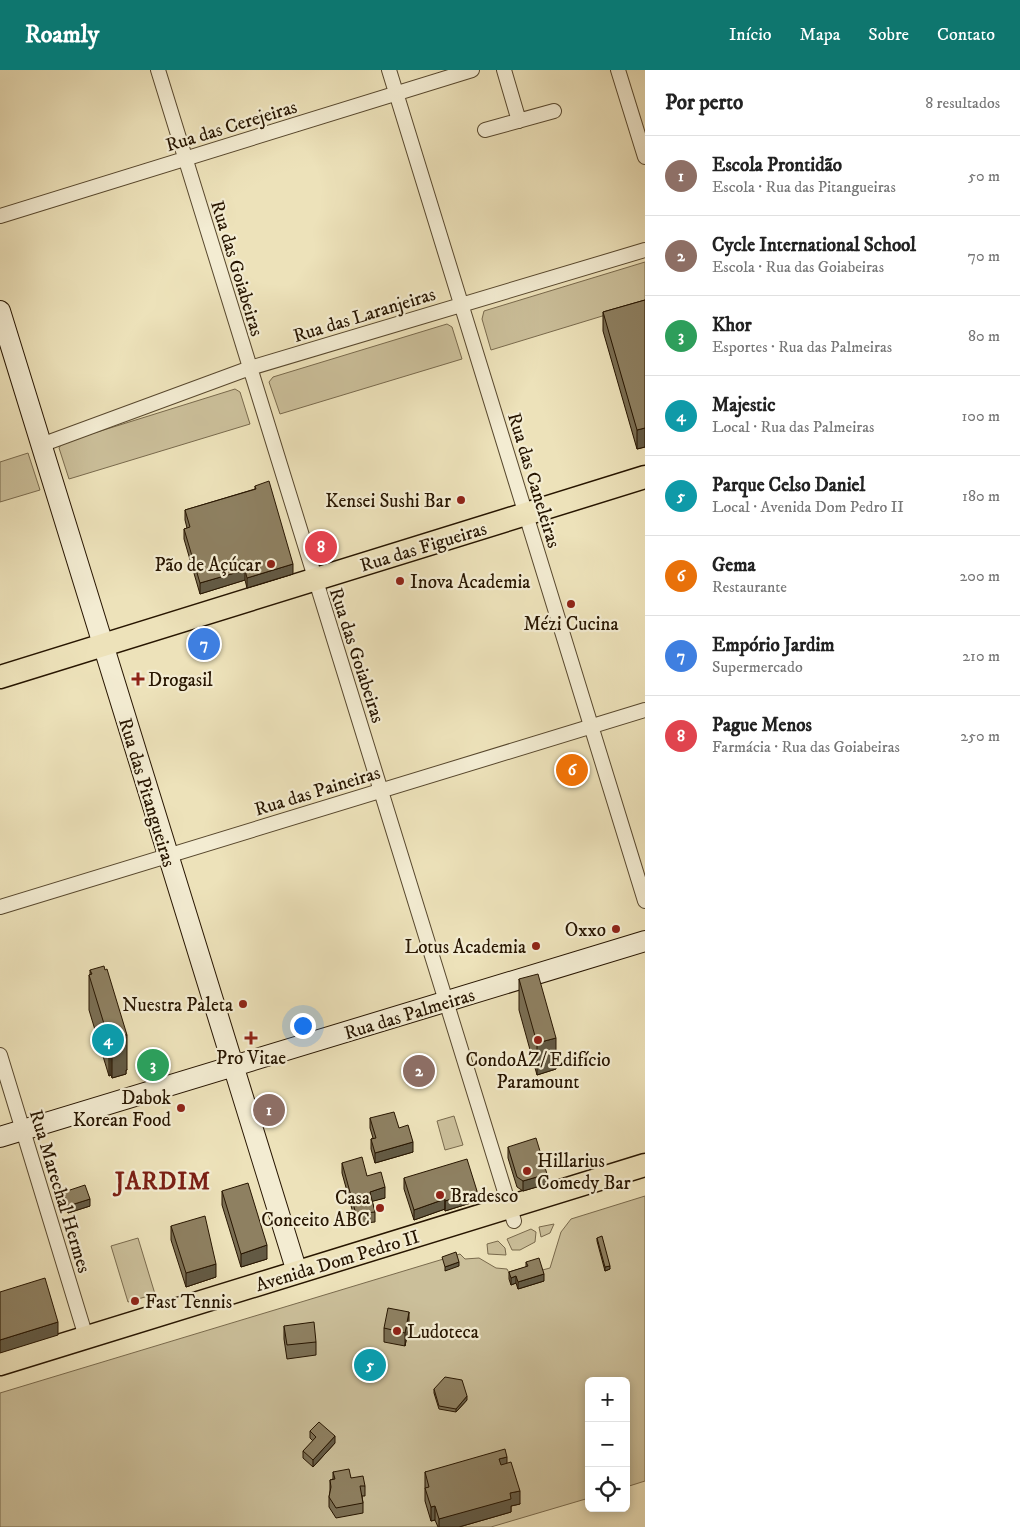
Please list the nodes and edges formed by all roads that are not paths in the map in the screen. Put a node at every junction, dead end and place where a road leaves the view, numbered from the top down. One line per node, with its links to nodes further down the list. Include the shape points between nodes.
1 (158, 70): 11 (street, Rua das Goiabeiras)
2 (389, 70): 6 (street, Rua das Caneleiras)
3 (472, 70): 6 (street, Rua das Cerejeiras)
4 (504, 70): 8 (street)
5 (618, 70): 10 (street)
6 (397, 94): 11 (street, Rua das Cerejeiras); 14 (street, Rua das Caneleiras)
7 (554, 111): 8 (street)
8 (519, 121): 9 (street)
9 (485, 130)
10 (645, 157)
11 (186, 159): 12 (street, Rua das Cerejeiras); 16 (street, Rua das Goiabeiras)
12 (0, 216)
13 (645, 250): 14 (street, Rua das Laranjeiras)
14 (462, 304): 16 (street, Rua das Laranjeiras); 19 (street, Rua das Caneleiras)
15 (0, 311): 17 (street, Rua das Pitangueiras)
16 (250, 368): 17 (street, Rua das Laranjeiras); 20 (street, Rua das Goiabeiras)
17 (42, 444): 21 (street, Rua das Pitangueiras)
18 (645, 478): 19 (main road, Rua das Figueiras)
19 (526, 514): 20 (main road, Rua das Figueiras); 24 (street, Rua das Caneleiras)
20 (314, 580): 21 (main road, Rua das Figueiras); 25 (street, Rua das Goiabeiras)
21 (103, 645): 22 (main road, Rua das Figueiras); 26 (street, Rua das Pitangueiras)
22 (0, 677)
23 (645, 710): 24 (street, Rua das Paineiras)
24 (591, 726): 25 (street, Rua das Paineiras); 27 (street, Rua das Caneleiras)
25 (381, 791): 26 (street, Rua das Paineiras); 30 (street, Rua das Goiabeiras)
26 (168, 856): 28 (street, Rua das Paineiras); 32 (street, Rua das Pitangueiras)
27 (645, 902)
28 (0, 907)
29 (645, 941): 30 (street, Rua das Palmeiras)
30 (445, 1002): 32 (street, Rua das Palmeiras); 37 (street, Rua das Goiabeiras)
31 (0, 1055): 33 (street, Rua Marechal Hermes)
32 (233, 1066): 33 (street, Rua das Palmeiras); 38 (street, Rua das Pitangueiras)
33 (23, 1130): 34 (street, Rua das Palmeiras); 39 (street, Rua Marechal Hermes)
34 (0, 1137)
35 (645, 1166): 37 (main road, Avenida Dom Pedro II)
36 (645, 1182): 37 (main road, Avenida Dom Pedro II)
37 (511, 1214): 38 (main road, Avenida Dom Pedro II); 41 (main road, Avenida Dom Pedro II)
38 (297, 1272): 39 (main road, Avenida Dom Pedro II)
39 (86, 1337): 40 (main road, Avenida Dom Pedro II)
40 (0, 1364)
41 (0, 1379)

